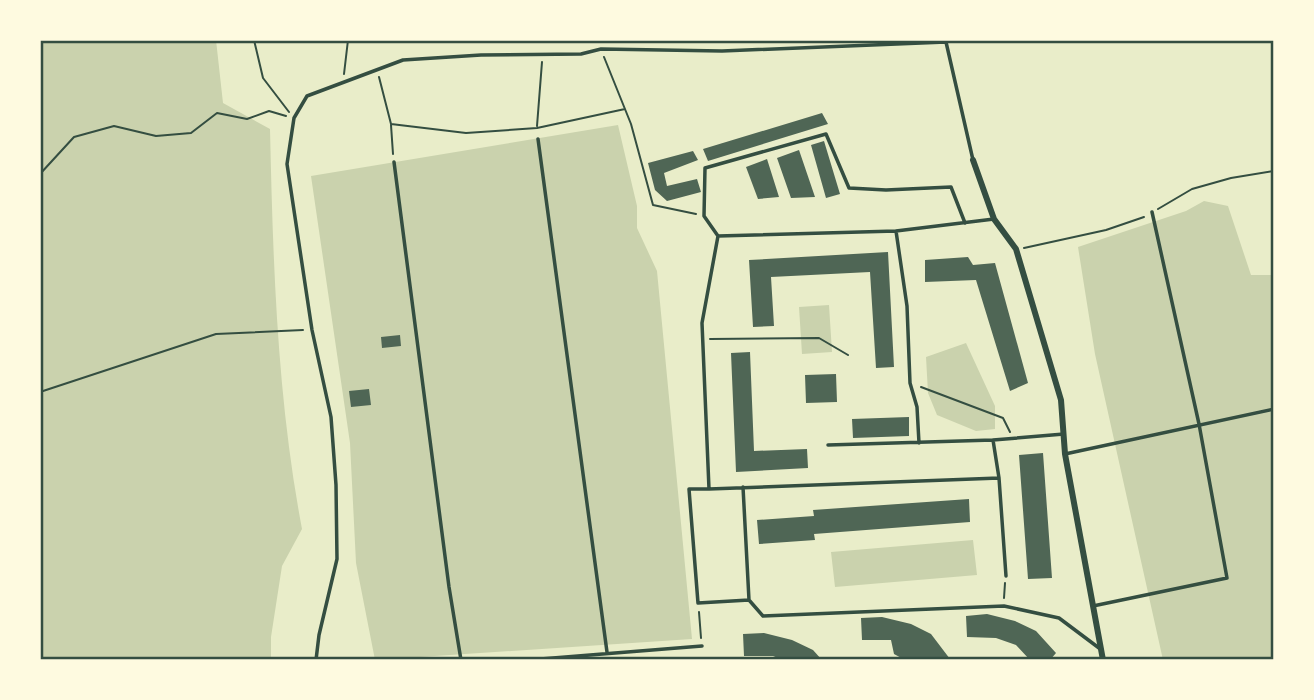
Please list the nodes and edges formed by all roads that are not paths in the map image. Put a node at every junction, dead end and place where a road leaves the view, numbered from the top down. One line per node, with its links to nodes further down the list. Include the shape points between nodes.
1 (538, 139): 24 (lane)
2 (974, 160): 5 (street); 25 (lane, via 946,42 437,57 402,60 307,96 294,118 288,164 312,330 331,417 336,485 337,559)
3 (394, 162): 26 (lane)
4 (1152, 212): 10 (lane)
5 (994, 219): 6 (lane); 11 (street, via 1016,249 1061,400)
6 (965, 223): 7 (lane); 8 (lane, via 951,187 849,188 826,134 705,169 704,216)
7 (896, 231): 8 (lane); 13 (lane)
8 (718, 236): 18 (lane, via 704,310)
9 (1274, 409): 10 (lane)
10 (1199, 424): 15 (lane); 21 (lane, via 1227,578)
11 (1064, 434): 12 (lane); 15 (street)
12 (993, 440): 13 (lane); 16 (lane)
13 (919, 443): 14 (lane)
14 (828, 445)
15 (1065, 454): 21 (street)
16 (999, 478): 17 (lane); 19 (lane)
17 (743, 487): 18 (lane); 20 (lane)
18 (709, 489): 20 (lane, via 689,489 698,603)
19 (1006, 576)
20 (749, 600): 23 (lane, via 763,616 1004,606 1059,618)
21 (1093, 607): 23 (street)
22 (702, 646): 24 (lane)
23 (1101, 649): 28 (street)
24 (607, 652): 27 (lane)
25 (316, 660)
26 (461, 660)
27 (528, 660)
28 (1103, 660)

